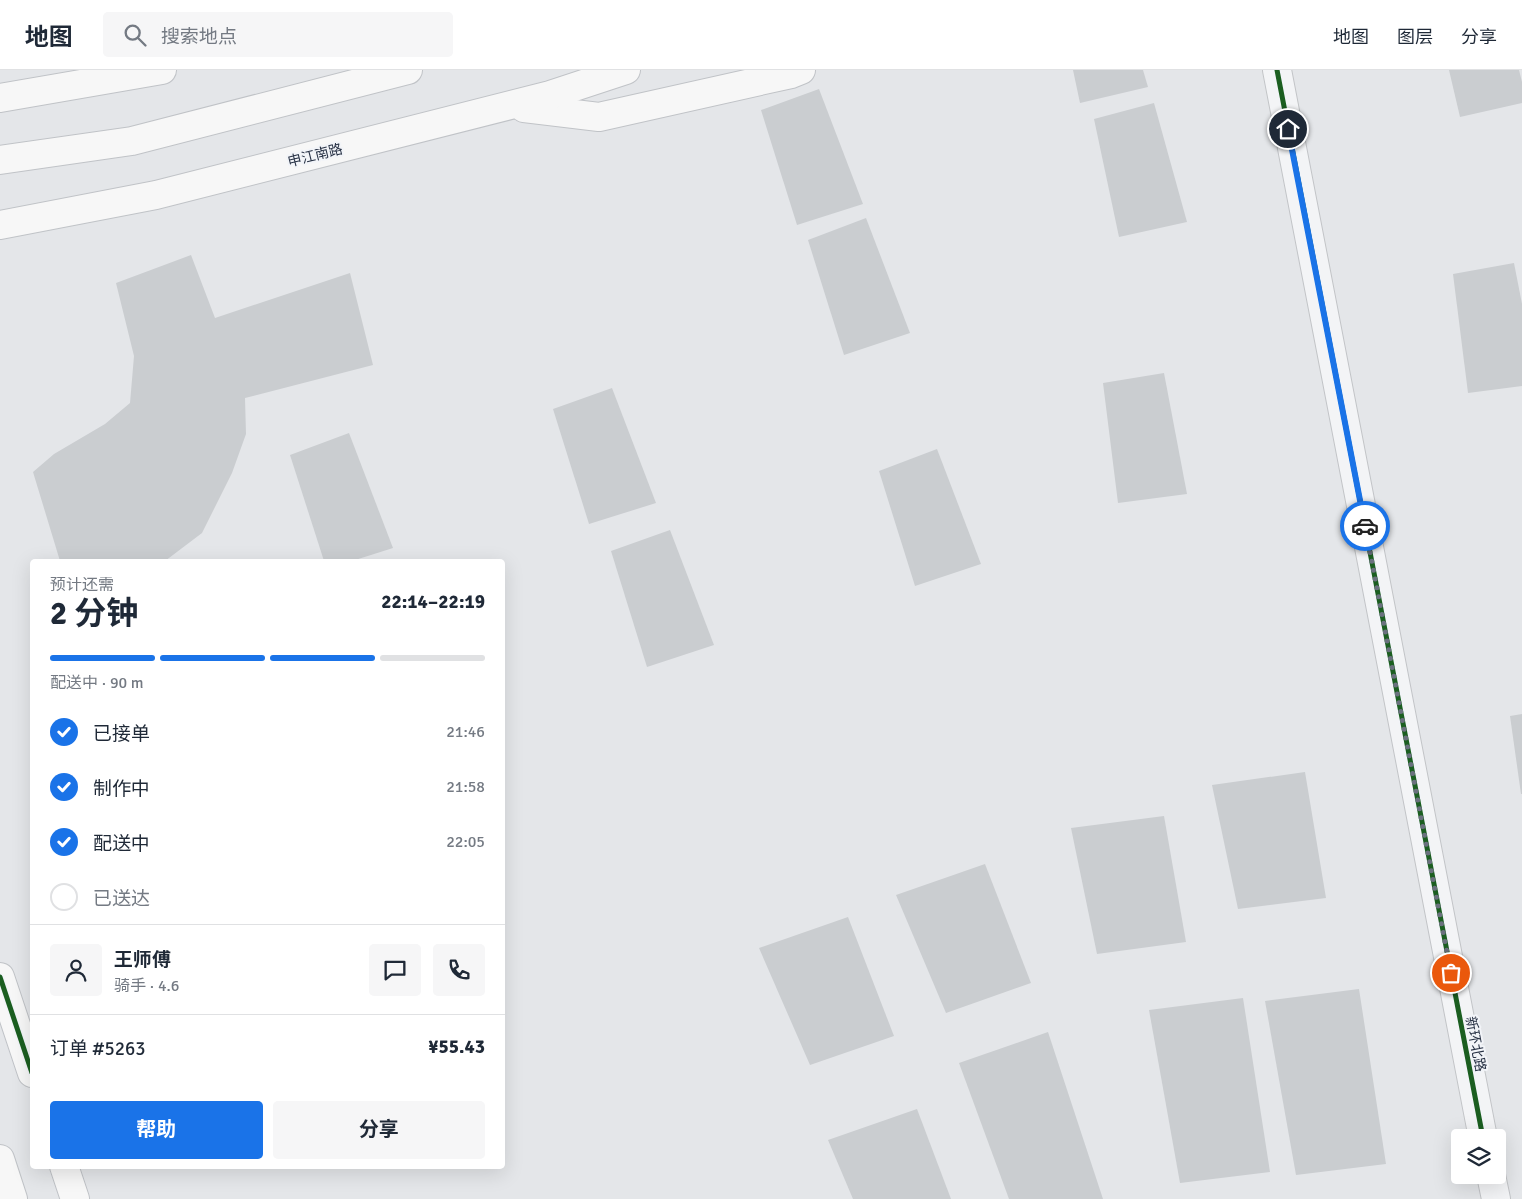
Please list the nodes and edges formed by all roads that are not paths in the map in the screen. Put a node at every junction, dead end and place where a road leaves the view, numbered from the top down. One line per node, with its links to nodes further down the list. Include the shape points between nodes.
1 (162, 70): 6 (main road)
2 (408, 70): 8 (main road, via 132,140)
3 (626, 70): 7 (main road, 申江南路)
4 (801, 70): 7 (main road, via 599,117)
5 (1277, 70): 12 (street, 新环北路)
6 (0, 98)
7 (507, 106): 9 (main road, 申江南路, via 156,196)
8 (0, 160)
9 (0, 225)
10 (0, 976): 11 (main road)
11 (30, 1067)
12 (1481, 1129)
13 (0, 1159): 16 (main road)
14 (65, 1169): 17 (main road)
15 (1493, 1184): 18 (street)
16 (13, 1199)
17 (75, 1199)
18 (1496, 1199)

